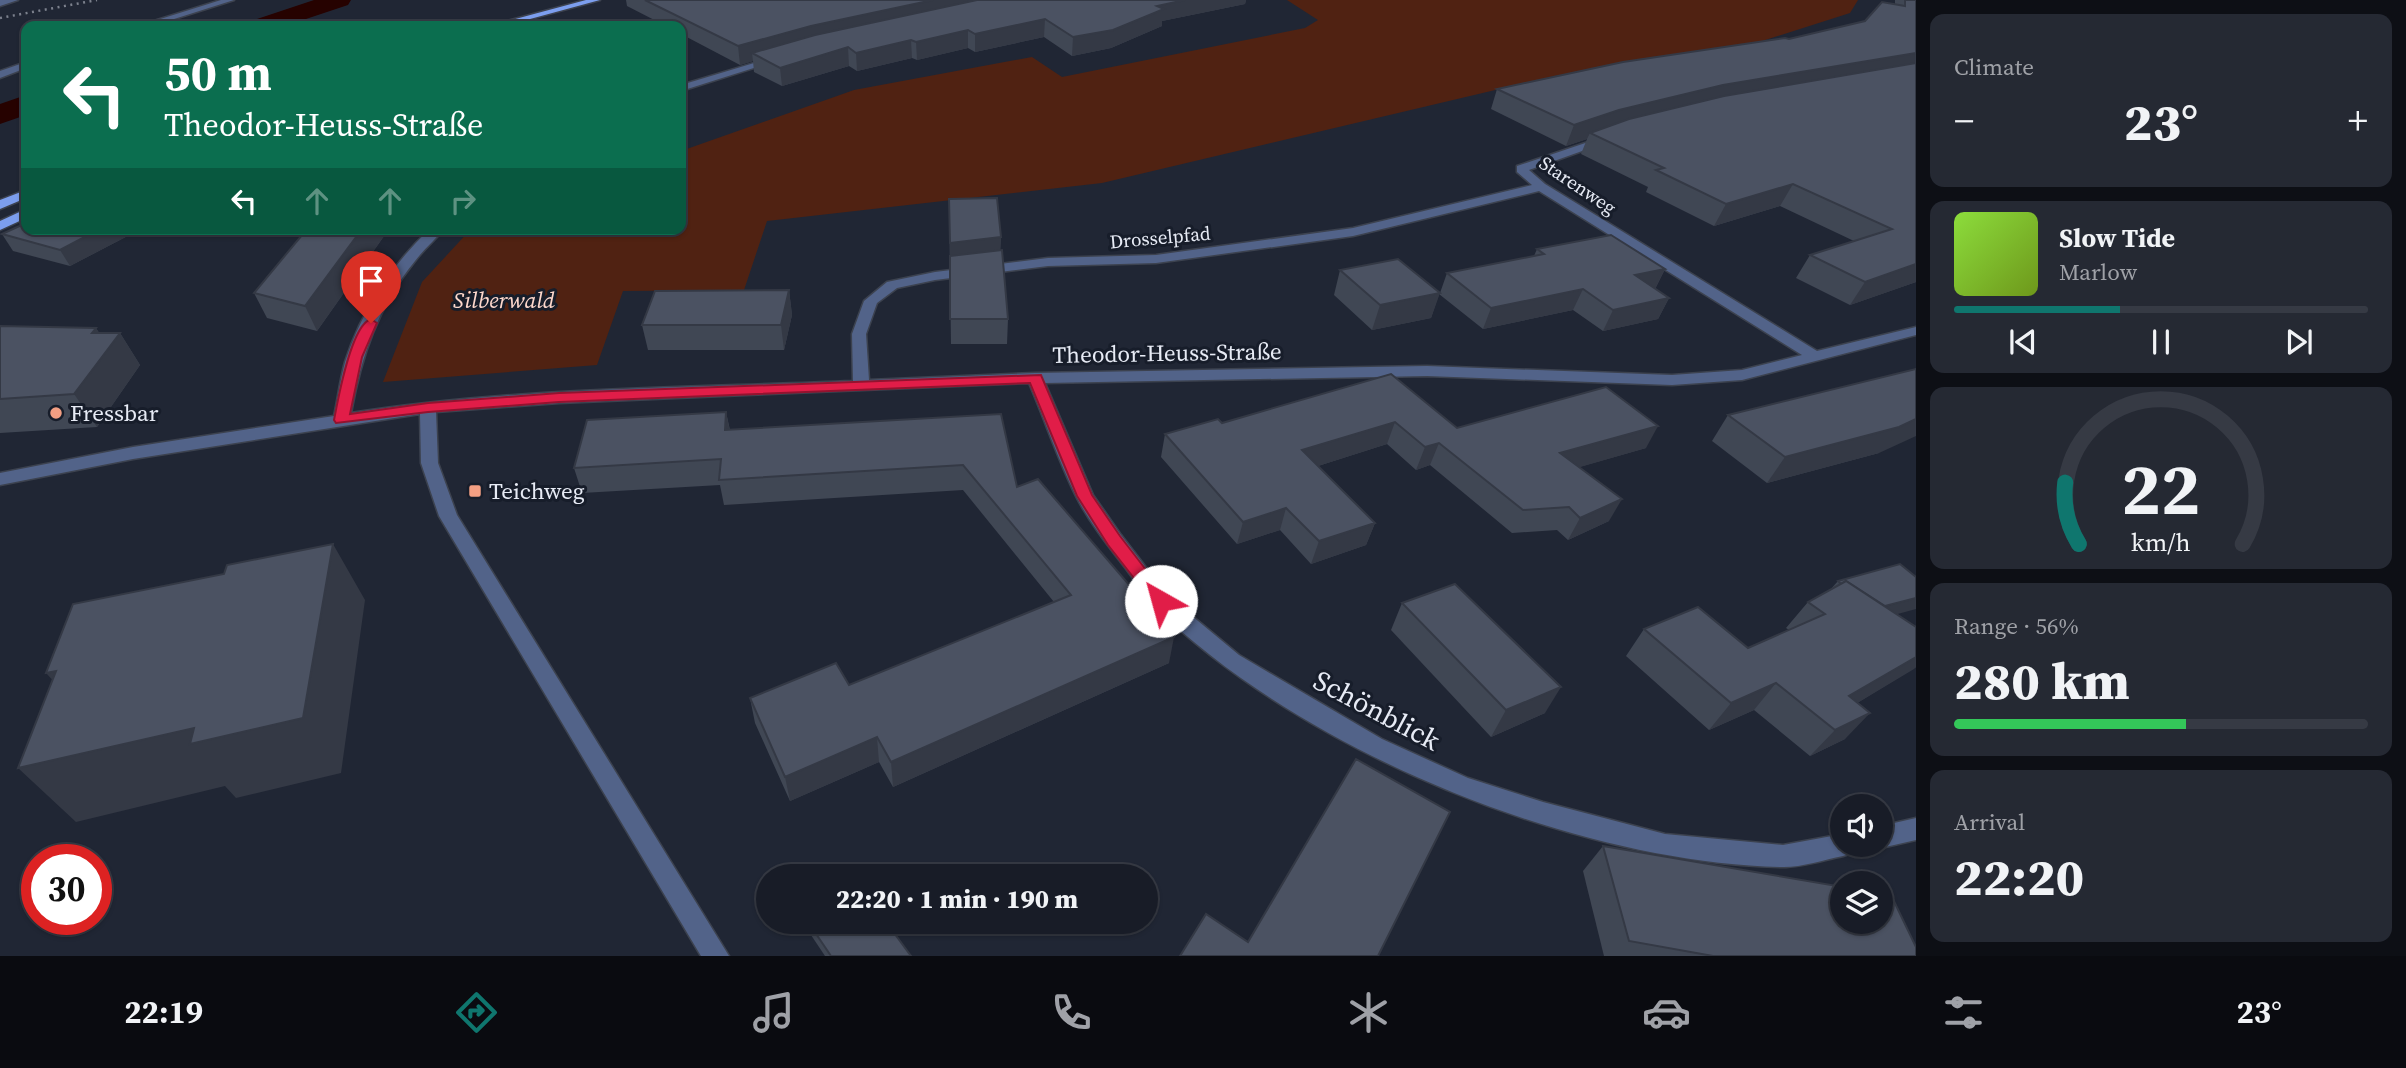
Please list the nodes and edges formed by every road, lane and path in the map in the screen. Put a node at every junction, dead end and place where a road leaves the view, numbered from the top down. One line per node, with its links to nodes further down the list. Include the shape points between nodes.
1 (14, 0): 4 (street)
2 (230, 0): 5 (street)
3 (596, 0): 6 (main road)
4 (0, 2)
5 (160, 21)
6 (514, 21)
7 (785, 57): 10 (street)
8 (21, 67): 9 (street)
9 (0, 75)
10 (686, 86)
11 (1615, 135): 12 (street, Starenweg, via 1521,169)
12 (1541, 187): 19 (street, Starenweg); 21 (street, Drosselpfad, via 1353,232 1156,259 1048,262 892,285 871,301 859,334)
13 (21, 196): 14 (main road)
14 (0, 205)
15 (21, 216): 16 (main road)
16 (0, 226)
17 (432, 235): 23 (street, via 401,268 378,305 355,357)
18 (1916, 331): 19 (street, Theodor-Heuss-Straße)
19 (1816, 358): 20 (street, Theodor-Heuss-Straße, via 1742,375 1672,380 1427,371)
20 (1035, 378): 21 (street, Theodor-Heuss-Straße); 27 (street, Schönblick, via 1085,496 1161,601 1232,661 1277,690 1374,746 1452,782 1543,813 1664,845 1783,856)
21 (861, 387): 22 (street, Theodor-Heuss-Straße, via 559,398)
22 (428, 408): 23 (street, Theodor-Heuss-Straße); 28 (street, via 427,462 447,516)
23 (341, 420): 24 (street, Theodor-Heuss-Straße)
24 (0, 479)
25 (1916, 829): 26 (street)
26 (1893, 834)
27 (1830, 847)
28 (716, 956)

